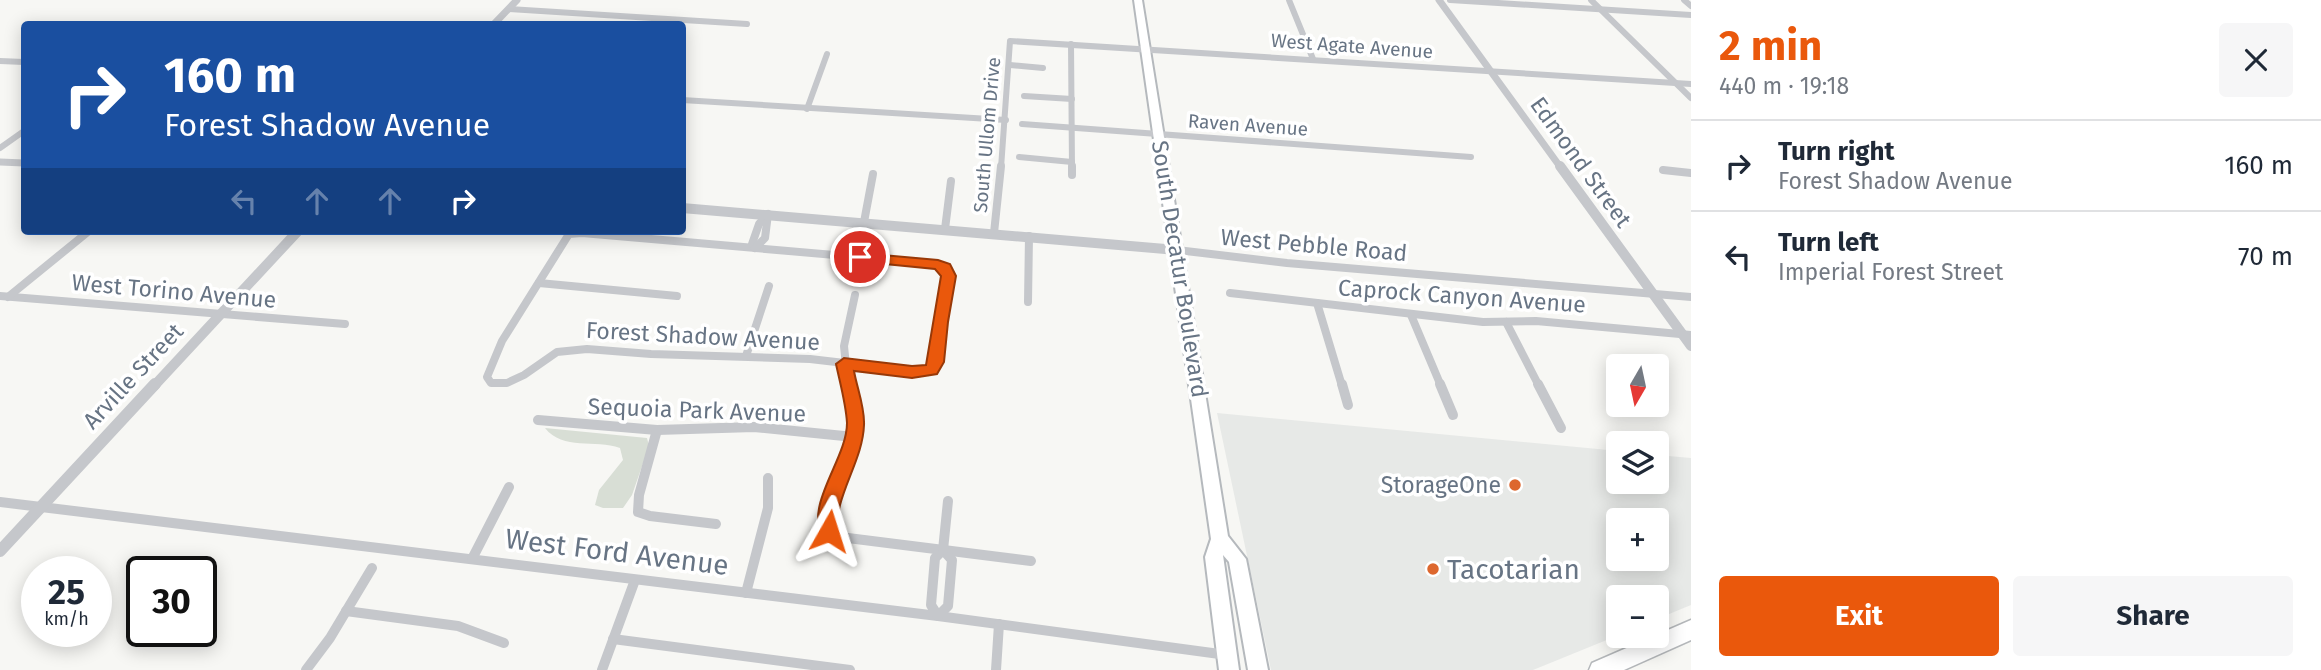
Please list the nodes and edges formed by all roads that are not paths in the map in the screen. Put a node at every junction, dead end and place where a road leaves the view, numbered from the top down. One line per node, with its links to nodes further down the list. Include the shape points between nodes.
1 (517, 0): 9 (street)
2 (1138, 0): 18 (main road, South Decatur Boulevard)
3 (1289, 0): 20 (street)
4 (1439, 0): 25 (street, Edmond Street)
5 (1451, 0): 10 (street)
6 (1591, 0): 10 (street)
7 (1684, 0): 8 (street)
8 (1691, 6)
9 (509, 9): 12 (street); 13 (street)
10 (1600, 9): 11 (street); 26 (street)
11 (1691, 15)
12 (497, 21)
13 (659, 21)
14 (686, 22): 15 (street)
15 (747, 24)
16 (1010, 41): 17 (street, West Agate Avenue); 23 (street, South Ullom Drive)
17 (1071, 44): 18 (street, West Agate Avenue); 30 (street)
18 (1146, 48): 20 (street, West Agate Avenue); 37 (main road, South Decatur Boulevard)
19 (827, 54): 32 (street)
20 (1313, 59): 25 (street, West Agate Avenue)
21 (0, 61): 22 (street)
22 (21, 62)
23 (1010, 65): 24 (street); 33 (street, South Ullom Drive)
24 (1043, 68)
25 (1491, 71): 26 (street, West Agate Avenue); 64 (street, Edmond Street)
26 (1674, 83): 27 (street, West Agate Avenue); 29 (street)
27 (1691, 84)
28 (1024, 96): 30 (street)
29 (1691, 98)
30 (1072, 99): 35 (street)
31 (686, 100): 32 (street)
32 (807, 109): 33 (street)
33 (1006, 120): 53 (street, South Ullom Drive)
34 (1022, 124): 35 (street, Raven Avenue)
35 (1072, 128): 37 (street, Raven Avenue); 42 (street)
36 (21, 133): 38 (street)
37 (1159, 134): 40 (street, Raven Avenue); 60 (main road, South Decatur Boulevard)
38 (0, 148)
39 (1019, 157): 42 (street)
40 (1471, 157)
41 (0, 162): 43 (street)
42 (1072, 162): 47 (street)
43 (21, 163)
44 (1663, 170): 45 (street)
45 (1691, 173)
46 (873, 174): 51 (street)
47 (1072, 175)
48 (951, 181): 52 (street)
49 (686, 208): 50 (street, West Pebble Road)
50 (768, 214): 51 (street, West Pebble Road); 59 (street, via 764,239)
51 (864, 222): 52 (street, West Pebble Road)
52 (945, 229): 53 (street, West Pebble Road)
53 (994, 233): 58 (street, West Pebble Road)
54 (84, 235): 68 (street)
55 (294, 235): 71 (street, Arville Street)
56 (568, 235): 61 (street)
57 (605, 235): 59 (street)
58 (1029, 236): 60 (street, West Pebble Road); 69 (street)
59 (755, 248): 78 (street, Forest Shadow Avenue, via 945,267 949,276 931,370)
60 (1177, 250): 64 (street, West Pebble Road); 91 (main road, South Decatur Boulevard)
61 (539, 282): 66 (street); 77 (street, Forest Shadow Avenue, via 494,354 486,377 491,383 524,376 557,352 587,349)
62 (769, 286): 77 (street)
63 (1230, 293): 70 (street, Caprock Canyon Avenue)
64 (1652, 293): 67 (street, West Pebble Road); 75 (street, Edmond Street)
65 (855, 295): 78 (street, via 846,328)
66 (677, 296)
67 (1691, 296)
68 (4, 297): 71 (street, West Torino Avenue)
69 (1028, 302)
70 (1317, 303): 72 (street, Caprock Canyon Avenue); 79 (street)
71 (221, 313): 74 (street, West Torino Avenue); 89 (street, Arville Street)
72 (1411, 315): 73 (street, Caprock Canyon Avenue); 80 (street)
73 (1506, 322): 75 (street, Caprock Canyon Avenue); 82 (street)
74 (345, 324)
75 (1686, 334): 76 (street, Edmond Street)
76 (1691, 346)
77 (746, 356): 78 (street, Forest Shadow Avenue)
78 (844, 364): 84 (street, via 853,398)
79 (1348, 405)
80 (1453, 415)
81 (538, 420): 83 (street, Sequoia Park Avenue)
82 (1561, 428)
83 (657, 430): 84 (street, Sequoia Park Avenue, via 754,427); 90 (street, via 638,512)
84 (854, 438): 92 (street, via 828,515 829,531 840,537)
85 (768, 478): 98 (street, via 768,508)
86 (509, 487): 94 (street)
87 (948, 501): 92 (street)
88 (0, 502): 89 (street, West Ford Avenue)
89 (42, 506): 93 (street, Arville Street); 94 (street, West Ford Avenue)
90 (716, 524)
91 (1220, 539): 105 (main road, South Decatur Boulevard, via 1214,557); 110 (main road, South Decatur Boulevard, via 1237,559)
92 (943, 550): 95 (street); 100 (street, via 935,558 931,605); 100 (street, via 952,560 948,606)
93 (0, 551)
94 (472, 559): 97 (street, West Ford Avenue)
95 (1031, 561)
96 (372, 568): 99 (street)
97 (635, 580): 98 (street, West Ford Avenue); 103 (street)
98 (746, 593): 100 (street, West Ford Avenue)
99 (346, 611): 104 (street, via 458,626); 106 (street)
100 (938, 616): 101 (street, West Ford Avenue)
101 (999, 624): 105 (street, West Ford Avenue); 109 (street)
102 (1691, 630): 111 (highway)
103 (614, 639): 107 (street); 108 (street)
104 (504, 643)
105 (1228, 662)
106 (306, 670)
107 (602, 670)
108 (850, 670)
109 (996, 670)
110 (1258, 670)
111 (1600, 670)

